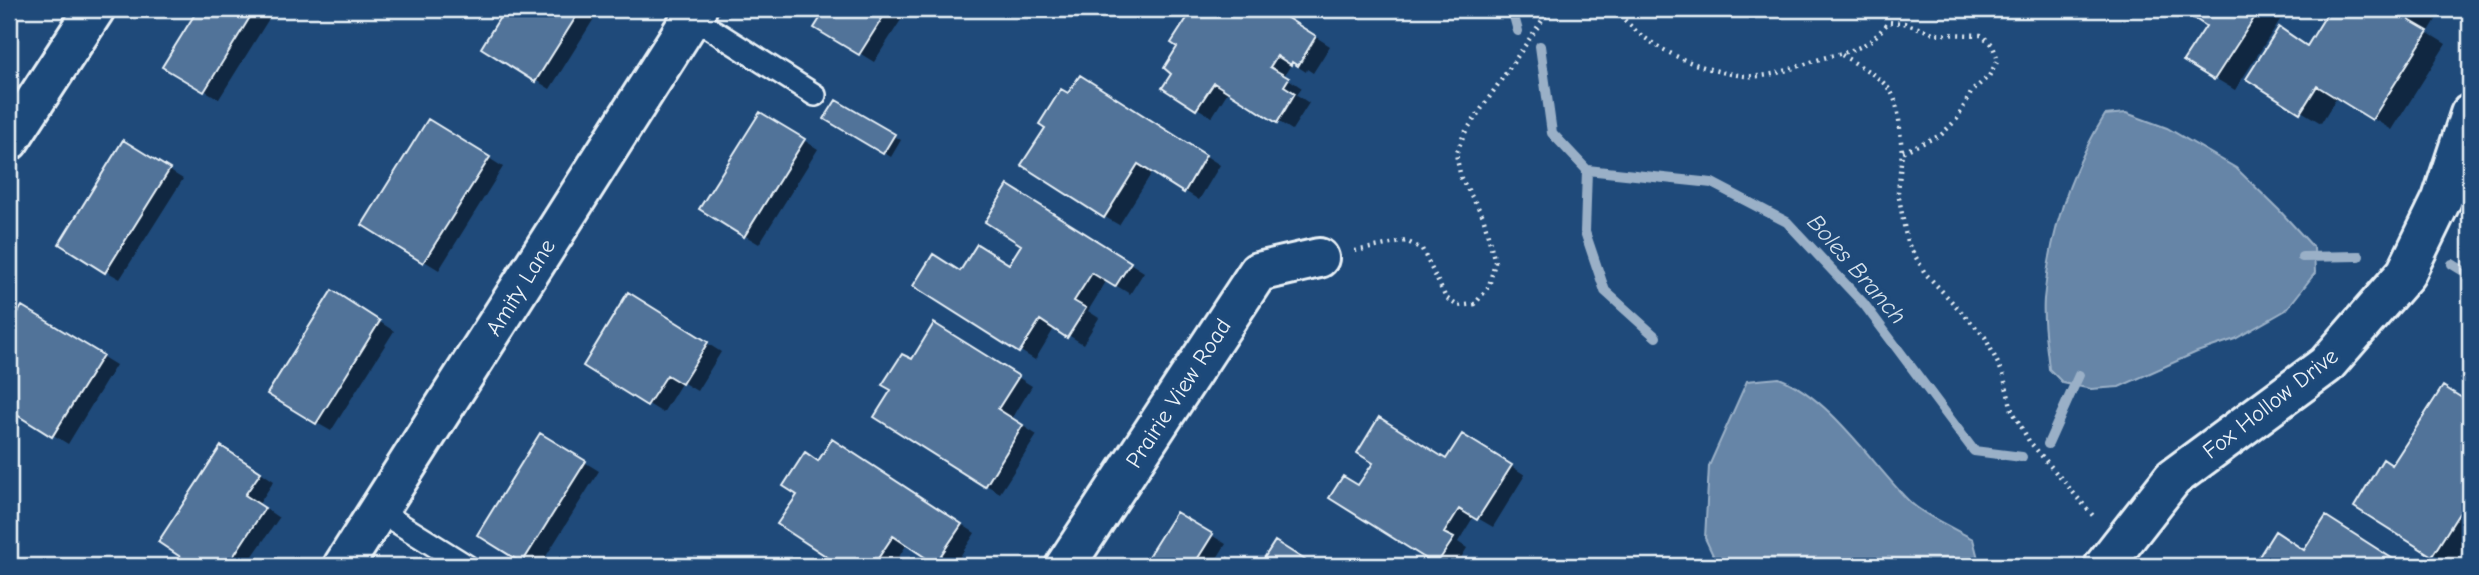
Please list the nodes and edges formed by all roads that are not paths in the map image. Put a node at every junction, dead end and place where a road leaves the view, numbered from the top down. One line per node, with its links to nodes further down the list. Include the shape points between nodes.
1 (95, 9): 5 (street)
2 (694, 13): 3 (lane); 7 (street, Amity Lane)
3 (815, 95)
4 (2470, 114): 8 (street, Fox Hollow Drive, via 2442,199 2406,273 2326,365 2173,478)
5 (9, 141)
6 (1320, 258): 11 (street, Prairie View Road, via 1258,272)
7 (379, 510): 9 (street, Amity Lane); 10 (lane)
8 (2112, 556)
9 (343, 566)
10 (467, 566)
11 (1065, 566)

